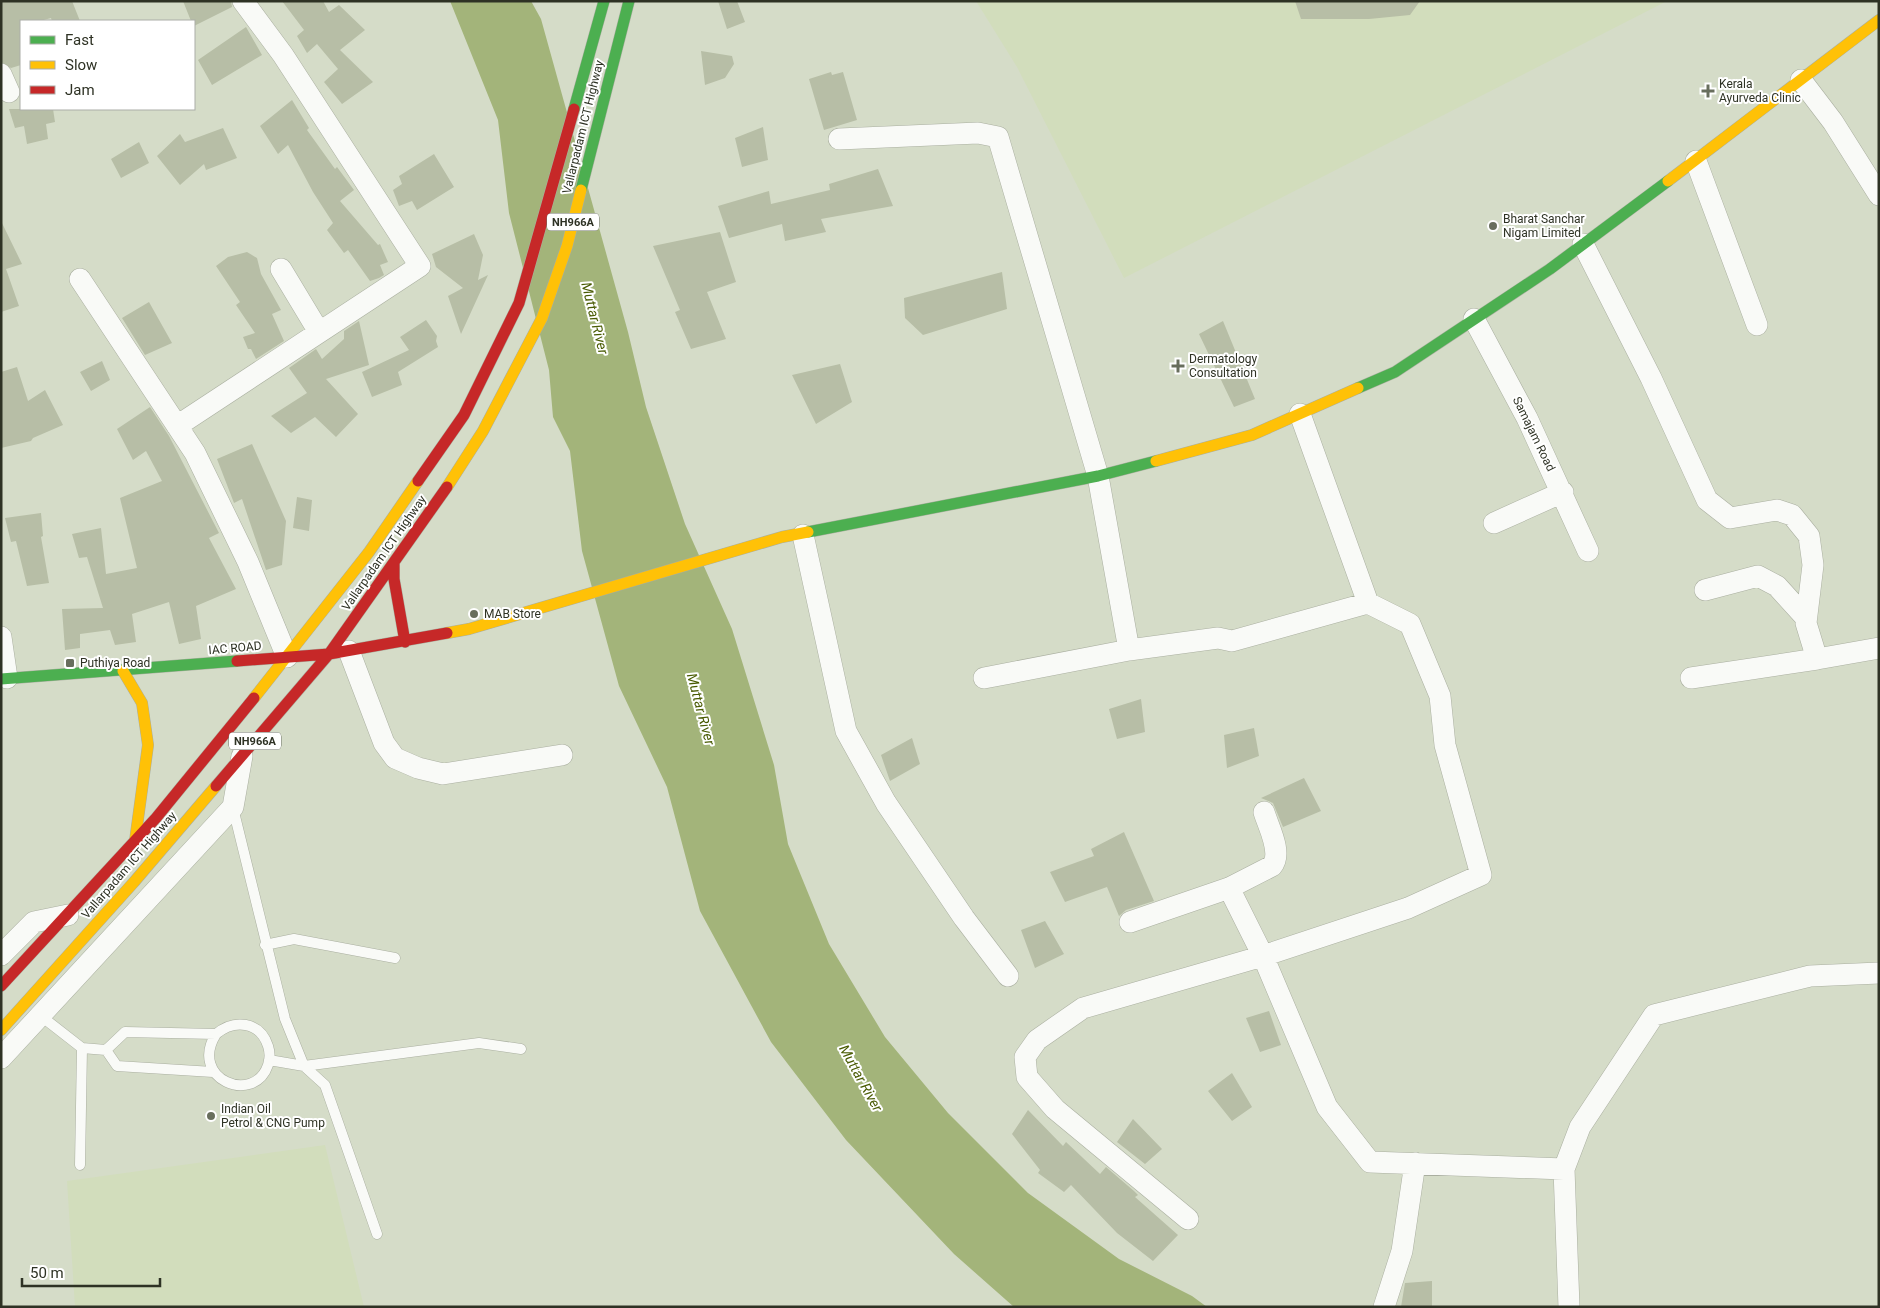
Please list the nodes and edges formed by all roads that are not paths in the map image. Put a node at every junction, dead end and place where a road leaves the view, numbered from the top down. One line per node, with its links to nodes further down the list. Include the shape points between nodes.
1 (243, 1): 14 (street, via 420,266)
2 (604, 1): 31 (main road, Vallarpadam ICT Highway / NH966A, via 519,303 464,415 369,552)
3 (629, 1): 22 (main road, Vallarpadam ICT Highway / NH966A, via 567,246 542,318 483,431)
4 (1879, 20): 5 (main road, IAC ROAD)
5 (1801, 80): 7 (main road, IAC ROAD); 8 (street, via 1833,122)
6 (839, 139): 17 (street, via 978,133 998,137)
7 (1696, 161): 9 (main road, IAC ROAD); 13 (street)
8 (1879, 195)
9 (1583, 244): 12 (main road, IAC ROAD); 25 (street, via 1651,378 1707,500 1730,518 1777,510 1792,516 1809,536 1813,565)
10 (281, 269): 14 (street)
11 (80, 279): 16 (street)
12 (1474, 319): 15 (main road, IAC ROAD, via 1395,372); 18 (street, Samajam Road)
13 (1757, 325)
14 (319, 332): 16 (street)
15 (1300, 414): 17 (main road, IAC ROAD, via 1252,435); 24 (street)
16 (177, 426): 31 (street, via 196,453 228,520)
17 (1098, 476): 20 (main road, IAC ROAD); 29 (street)
18 (1563, 492): 19 (street); 21 (street, Samajam Road)
19 (1494, 524)
20 (803, 535): 27 (main road, IAC ROAD, via 782,537 469,628); 50 (street, via 846,731 886,803 964,918)
21 (1588, 551)
22 (394, 562): 27 (main road, via 395,588); 30 (main road, Vallarpadam ICT Highway / NH966A)
23 (1705, 590): 25 (street, via 1758,576 1777,586)
24 (1368, 603): 29 (street, via 1232,641 1218,638); 47 (street, via 1410,624 1440,696 1445,745 1482,874 1408,908)
25 (1806, 618): 32 (street)
26 (1, 638): 36 (street)
27 (405, 642): 30 (main road, IAC ROAD)
28 (1879, 648): 32 (street)
29 (1129, 650): 34 (street)
30 (339, 652): 31 (main road, IAC ROAD); 37 (street, via 384,743 395,758 443,774); 38 (main road, Vallarpadam ICT Highway / NH966A)
31 (287, 657): 33 (main road, IAC ROAD); 41 (main road, Vallarpadam ICT Highway / NH966A)
32 (1817, 659): 35 (street)
33 (123, 671): 36 (main road, IAC ROAD); 41 (main road, via 142,703 148,745)
34 (984, 678)
35 (1691, 678)
36 (4, 679)
37 (562, 755)
38 (242, 756): 39 (street); 53 (main road, Vallarpadam ICT Highway / NH966A)
39 (232, 808): 45 (lane); 52 (street)
40 (1264, 812): 42 (street, via 1276,862 1264,872)
41 (135, 841): 43 (main road, Vallarpadam ICT Highway / NH966A)
42 (1229, 888): 44 (street); 47 (street)
43 (68, 915): 46 (street, via 34,922); 51 (main road, Vallarpadam ICT Highway / NH966A)
44 (1130, 922)
45 (265, 945): 48 (lane, via 294,939); 60 (lane, via 285,1019)
46 (1, 955)
47 (1262, 956): 62 (street, via 1327,1107 1370,1162); 65 (street, via 1083,1008 1037,1040 1025,1057 1028,1076 1055,1109)
48 (395, 958)
49 (1879, 973): 64 (street, via 1810,976 1654,1015 1580,1127)
50 (1008, 976)
51 (1, 986)
52 (42, 1016): 55 (lane); 58 (street)
53 (1, 1030)
54 (216, 1034): 57 (lane, via 125,1032); 59 (lane, via 233,1024 252,1026 266,1040); 61 (lane, via 208,1052)
55 (82, 1048): 57 (lane); 63 (lane)
56 (521, 1049): 60 (lane, via 479,1043)
57 (106, 1050): 61 (lane, via 117,1066)
58 (1, 1058)
59 (269, 1060): 60 (lane); 61 (lane, via 260,1078 246,1084 230,1084)
60 (304, 1066): 66 (lane, via 325,1085)
61 (214, 1072)
62 (1415, 1163): 64 (street); 67 (street, via 1402,1251)
63 (80, 1165)
64 (1564, 1168): 68 (street)
65 (1188, 1219)
66 (377, 1234)
67 (1384, 1307)
68 (1569, 1307)

